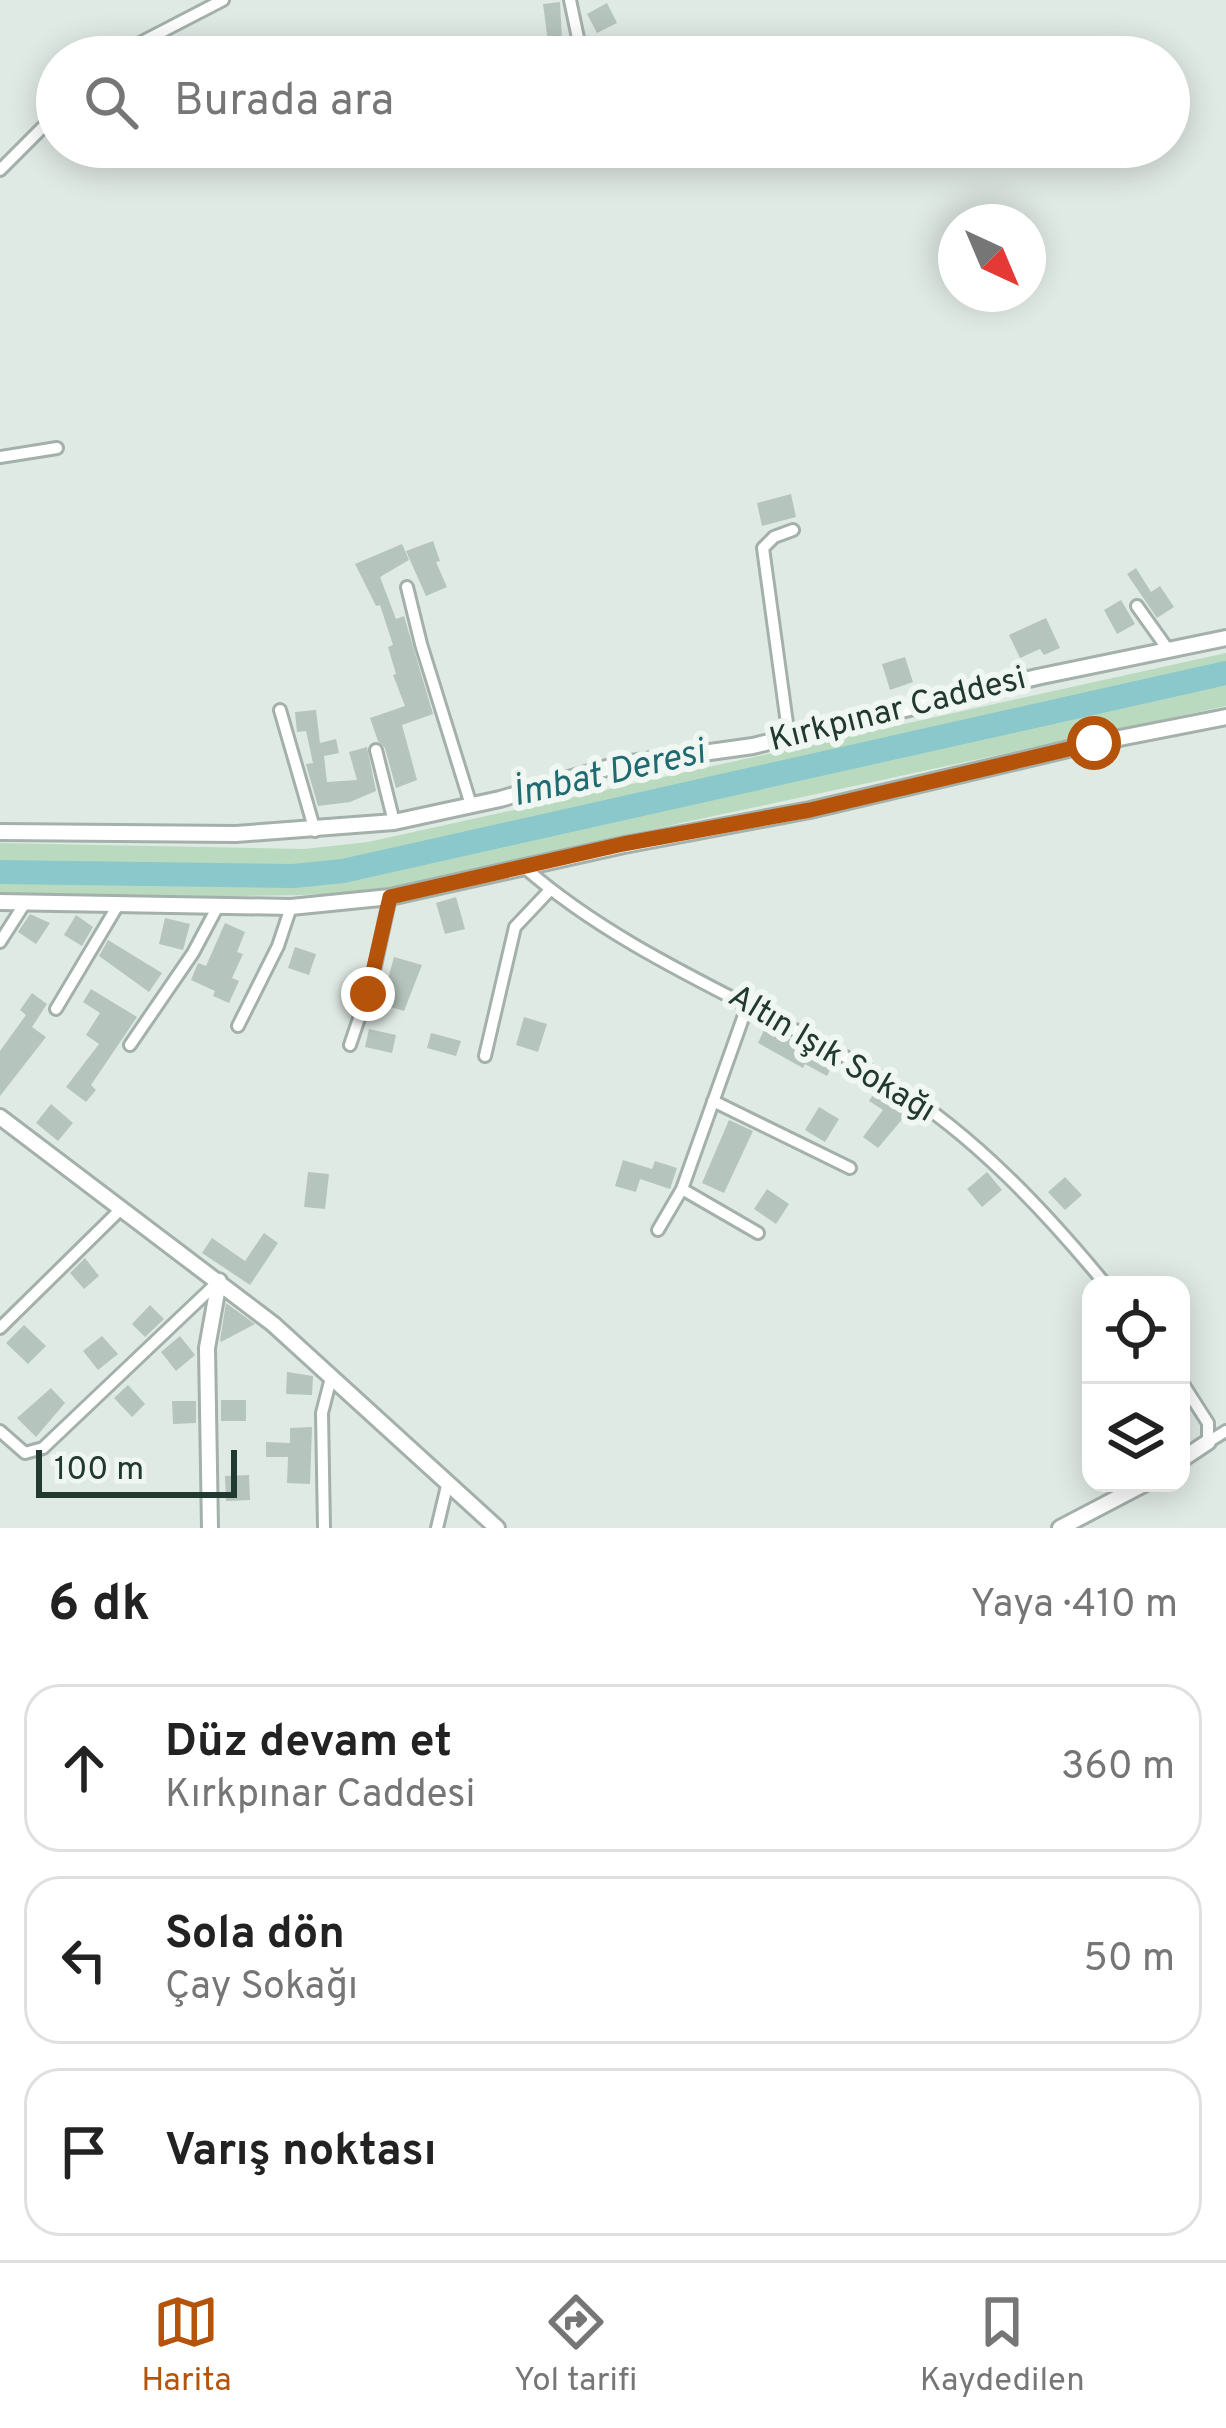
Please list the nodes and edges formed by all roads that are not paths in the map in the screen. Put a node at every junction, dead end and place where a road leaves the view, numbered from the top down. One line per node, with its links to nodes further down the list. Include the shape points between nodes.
1 (223, 0): 3 (street)
2 (570, 0): 4 (street)
3 (154, 36)
4 (578, 36)
5 (36, 133): 6 (street)
6 (0, 170)
7 (57, 448): 8 (street)
8 (0, 457)
9 (794, 530): 16 (street, via 763,548)
10 (407, 586): 18 (street)
11 (1137, 606): 13 (street)
12 (1226, 638): 13 (street, Kırkpınar Caddesi)
13 (1169, 651): 16 (street, Kırkpınar Caddesi)
14 (280, 710): 20 (street)
15 (1226, 717): 22 (street)
16 (789, 738): 18 (street, Kırkpınar Caddesi, via 617,765)
17 (376, 750): 19 (street)
18 (471, 805): 19 (street, Kırkpınar Caddesi)
19 (394, 822): 20 (street, Kırkpınar Caddesi)
20 (315, 831): 21 (street, Kırkpınar Caddesi)
21 (0, 832)
22 (524, 867): 23 (street, Altın Işık Sokağı); 24 (street)
23 (550, 890): 31 (street, Altın Işık Sokağı); 36 (street, via 514,927)
24 (390, 897): 29 (street); 35 (street)
25 (0, 902): 26 (street)
26 (25, 903): 27 (street); 30 (street)
27 (118, 905): 28 (street); 32 (street)
28 (218, 906): 29 (street); 34 (street)
29 (291, 907): 33 (street)
30 (0, 941)
31 (748, 1004): 37 (street); 44 (street, Altın Işık Sokağı, via 895,1086 955,1130)
32 (56, 1009)
33 (238, 1026)
34 (130, 1045)
35 (350, 1045)
36 (484, 1056)
37 (713, 1101): 39 (street); 40 (street)
38 (2, 1123): 41 (street)
39 (850, 1168)
40 (682, 1189): 42 (street); 43 (street)
41 (121, 1209): 45 (street); 46 (street)
42 (658, 1230)
43 (758, 1233)
44 (1098, 1276)
45 (219, 1281): 47 (street); 49 (street, via 44,1448 25,1453); 55 (street, via 207,1348)
46 (0, 1328)
47 (331, 1378): 53 (street); 56 (street, via 322,1413)
48 (1183, 1384): 51 (street, via 1208,1423)
49 (0, 1430)
50 (1226, 1431): 51 (street)
51 (1208, 1442): 52 (street)
52 (1190, 1454)
53 (447, 1486): 57 (street); 58 (street)
54 (1129, 1492): 59 (street)
55 (210, 1528)
56 (324, 1528)
57 (437, 1528)
58 (497, 1528)
59 (1060, 1528)

